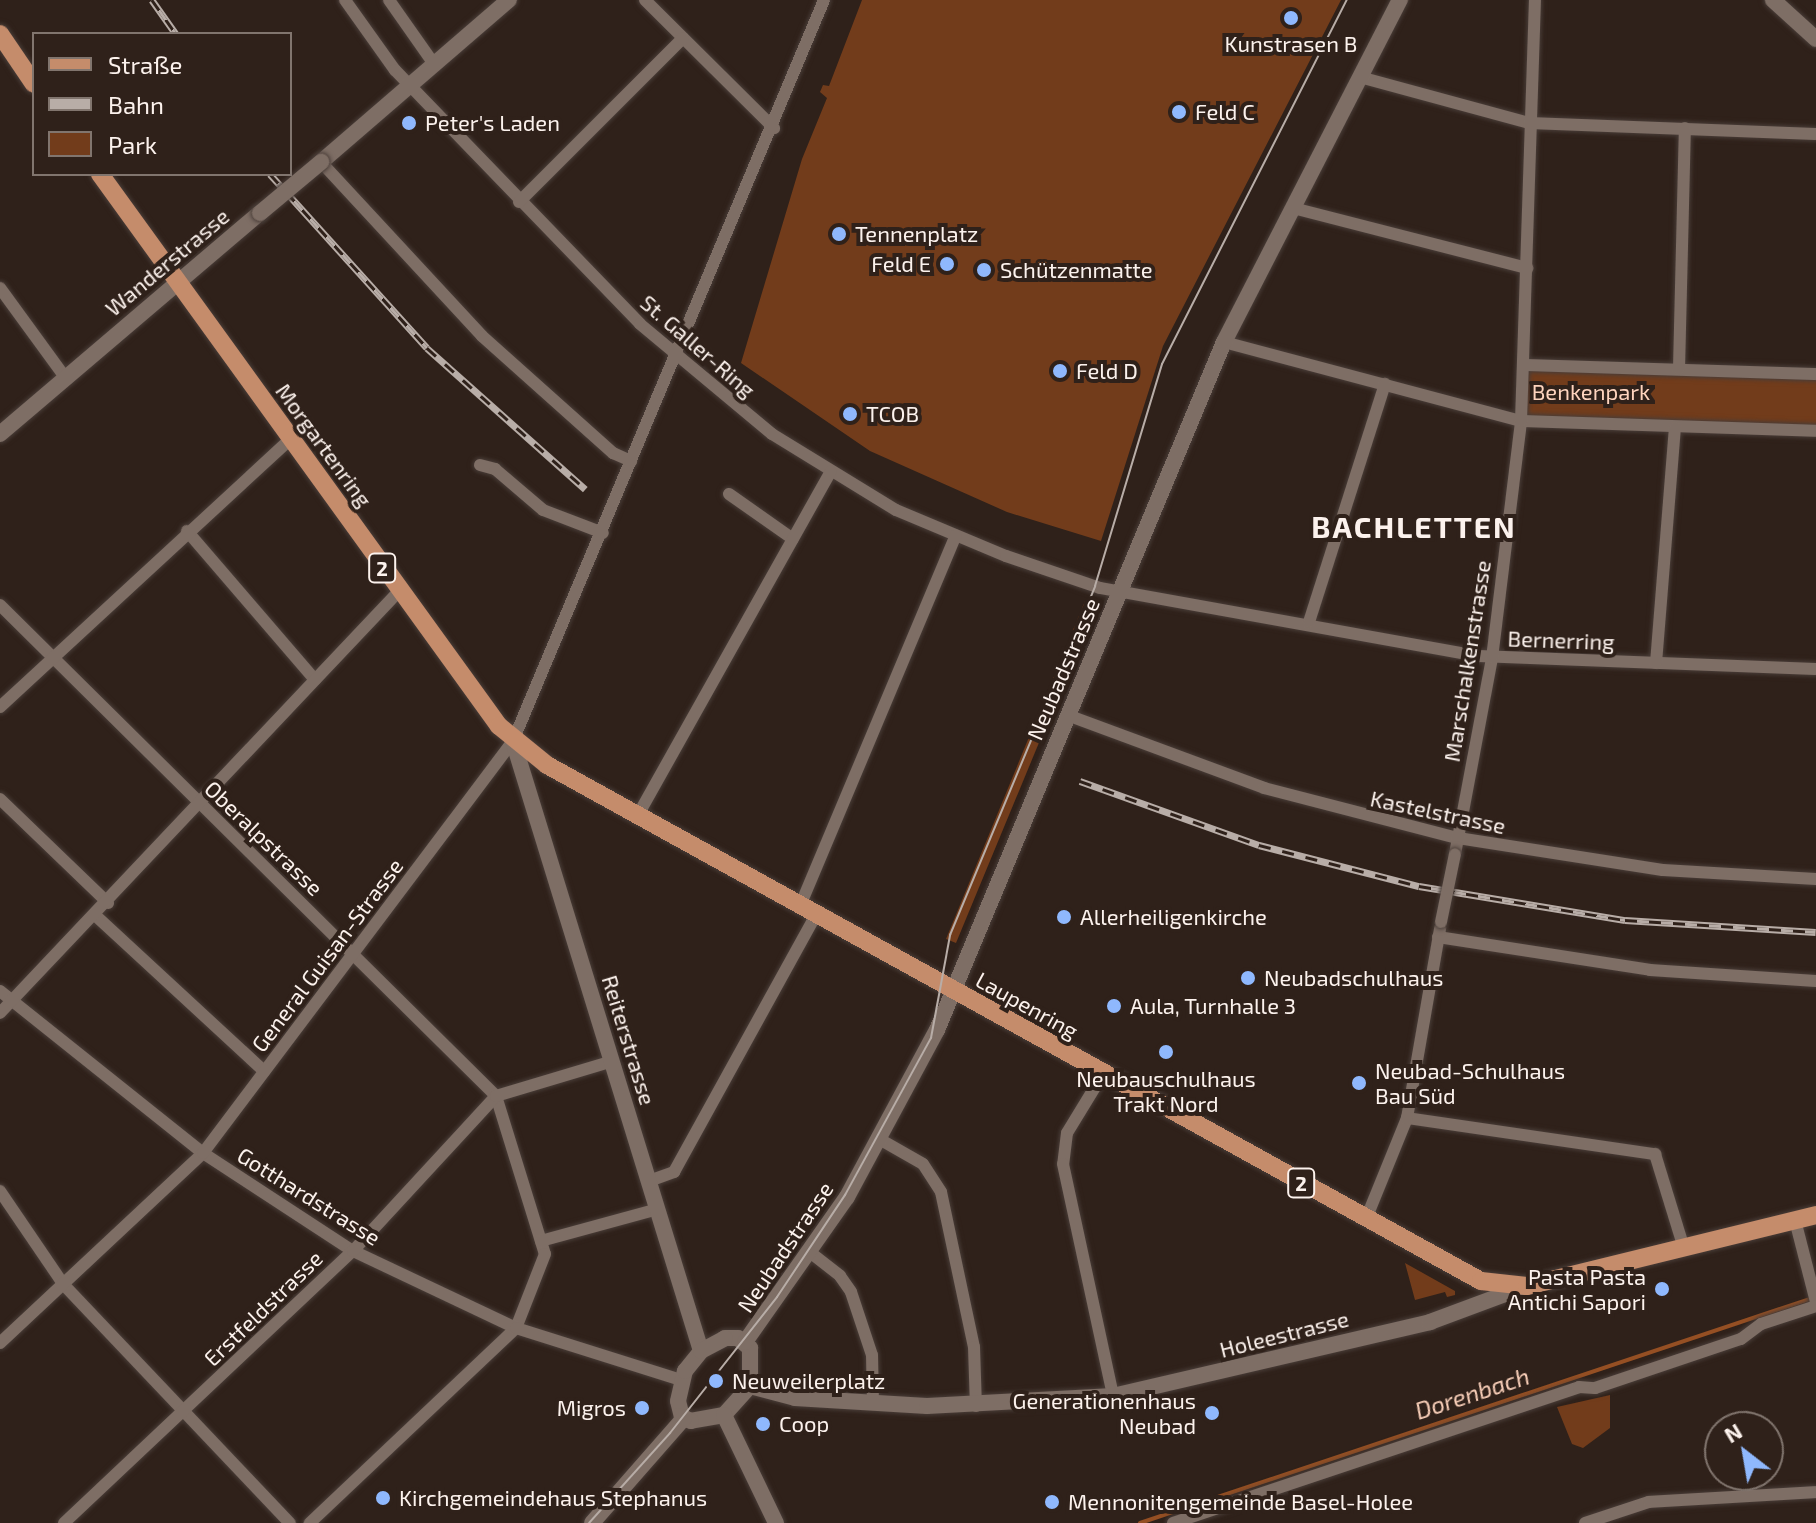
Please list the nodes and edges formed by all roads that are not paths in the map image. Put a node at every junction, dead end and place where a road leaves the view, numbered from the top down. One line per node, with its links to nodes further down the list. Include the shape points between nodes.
1 (345, 0): 15 (street, St. Galler-Ring)
2 (389, 0): 12 (street)
3 (509, 0): 12 (street, Wanderstrasse)
4 (645, 0): 10 (street)
5 (824, 0): 17 (street, General Guisan-Strasse)
6 (1400, 0): 13 (street, Neubadstrasse)
7 (1535, 0): 16 (street, Marschalkenstrasse)
8 (1773, 0): 11 (street)
9 (0, 34): 14 (main road)
10 (683, 38): 17 (street); 22 (street)
11 (1816, 39)
12 (434, 64): 15 (street, Wanderstrasse)
13 (1360, 77): 16 (street); 23 (street, Neubadstrasse)
14 (32, 81)
15 (410, 85): 20 (street, Wanderstrasse); 22 (street, St. Galler-Ring)
16 (1529, 123): 18 (street); 24 (street, Marschalkenstrasse)
17 (774, 128): 28 (street, General Guisan-Strasse)
18 (1685, 128): 19 (street); 30 (street)
19 (1816, 134)
20 (321, 162): 25 (street, Wanderstrasse, bridge); 39 (street, via 482,336 613,453)
21 (101, 176): 25 (main road, Morgartenring / 2)
22 (519, 202): 28 (street, St. Galler-Ring)
23 (1293, 208): 24 (street); 27 (street, Neubadstrasse)
24 (1527, 268): 29 (street, Marschalkenstrasse)
25 (179, 282): 32 (street, Wanderstrasse); 38 (main road, Morgartenring / 2)
26 (0, 288): 32 (street)
27 (1224, 342): 33 (street); 48 (street, Neubadstrasse)
28 (676, 355): 39 (street, General Guisan-Strasse); 41 (street, St. Galler-Ring, via 772,434)
29 (1524, 365): 30 (street); 34 (street, Marschalkenstrasse)
30 (1679, 369): 31 (street)
31 (1816, 374)
32 (65, 377): 37 (street, Wanderstrasse)
33 (1385, 384): 34 (street); 50 (street)
34 (1521, 421): 35 (street); 52 (street, Marschalkenstrasse)
35 (1675, 428): 36 (street); 53 (street)
36 (1816, 431)
37 (0, 434)
38 (289, 440): 43 (street); 47 (main road, Morgartenring / 2)
39 (631, 461): 44 (street, General Guisan-Strasse)
40 (480, 465): 44 (street, via 495,469 543,510)
41 (831, 471): 45 (street, St. Galler-Ring, via 896,510); 46 (street)
42 (729, 494): 46 (street)
43 (187, 531): 51 (street); 55 (street)
44 (603, 533): 58 (street, General Guisan-Strasse)
45 (956, 535): 48 (street, St. Galler-Ring); 65 (street)
46 (793, 539): 61 (street)
47 (399, 591): 55 (street); 58 (main road, Morgartenring / 2)
48 (1119, 592): 50 (street, Bernerring); 57 (street, Neubadstrasse)
49 (0, 605): 51 (street, Oberalpstrasse)
50 (1309, 622): 52 (street, Bernerring)
51 (53, 657): 56 (street); 60 (street, Oberalpstrasse)
52 (1492, 658): 53 (street, Bernerring); 62 (street, Marschalkenstrasse)
53 (1656, 663): 54 (street, Bernerring)
54 (1816, 669)
55 (315, 680): 60 (street)
56 (0, 707)
57 (1067, 715): 62 (street, Kastelstrasse, via 1264,788); 71 (street, Neubadstrasse)
58 (513, 741): 61 (main road, Laupenring / 2); 68 (street, General Guisan-Strasse); 74 (street, Reiterstrasse)
59 (0, 799): 64 (street)
60 (200, 804): 64 (street); 68 (street, Oberalpstrasse)
61 (638, 815): 65 (main road, Laupenring / 2)
62 (1458, 838): 63 (street, Kastelstrasse, via 1663,870); 67 (street, Marschalkenstrasse, bridge)
63 (1816, 879)
64 (108, 903): 66 (street)
65 (808, 910): 71 (main road, Laupenring / 2); 81 (street, via 674,1172)
66 (96, 916): 72 (street); 75 (street)
67 (1438, 937): 69 (street, via 1650,970); 78 (street, Marschalkenstrasse)
68 (355, 955): 75 (street, General Guisan-Strasse); 77 (street, Oberalpstrasse)
69 (1816, 981)
70 (0, 991): 72 (street, Gotthardstrasse)
71 (954, 992): 76 (main road, Laupenring / 2); 79 (street, Neubadstrasse)
72 (15, 1003): 73 (street); 80 (street, Gotthardstrasse)
73 (0, 1013)
74 (613, 1061): 77 (street); 81 (street, Reiterstrasse)
75 (264, 1071): 80 (street, General Guisan-Strasse)
76 (1103, 1074): 85 (main road, Laupenring / 2); 100 (street, via 1067,1133 1063,1164)
77 (496, 1096): 87 (street, Oberalpstrasse); 89 (street, Erstfeldstrasse)
78 (1407, 1118): 85 (street, Marschalkenstrasse); 88 (street, via 1655,1154)
79 (881, 1140): 90 (street, Neubadstrasse); 102 (street, via 923,1164 941,1192 974,1347)
80 (203, 1153): 89 (street, Gotthardstrasse); 91 (street, General Guisan-Strasse)
81 (649, 1181): 83 (street, Reiterstrasse)
82 (0, 1191): 91 (street)
83 (658, 1209): 87 (street); 97 (street, Reiterstrasse)
84 (1816, 1215): 86 (main road, Holeestrasse / 2)
85 (1366, 1219): 92 (main road, Laupenring / 2, via 1466,1275 1496,1285)
86 (1795, 1220): 88 (main road, Holeestrasse / 2); 93 (street)
87 (541, 1241): 94 (street, Oberalpstrasse, via 545,1254)
88 (1684, 1248): 92 (main road, Holeestrasse / 2)
89 (353, 1251): 94 (street, Gotthardstrasse); 103 (street, Erstfeldstrasse)
90 (811, 1253): 95 (street, Neubadstrasse); 101 (street, via 851,1292 872,1355)
91 (64, 1285): 96 (street, General Guisan-Strasse); 103 (street)
92 (1527, 1286): 100 (street, Holeestrasse, via 1430,1322)
93 (1815, 1299): 107 (street, via 1712,1349 1595,1388 1579,1387)
94 (516, 1328): 98 (street, Gotthardstrasse); 110 (street)
95 (745, 1342): 97 (street, via 725,1338); 99 (street, via 753,1360)
96 (0, 1343)
97 (701, 1351): 98 (street)
98 (681, 1380): 105 (street, via 678,1401)
99 (750, 1386): 101 (street, Holeestrasse, via 795,1398); 104 (street)
100 (1113, 1396): 102 (street, Holeestrasse)
101 (873, 1403): 102 (street, Holeestrasse)
102 (976, 1406)
103 (184, 1411): 108 (street, Erstfeldstrasse); 109 (street)
104 (724, 1415): 105 (street, via 701,1422); 112 (street)
105 (684, 1418): 111 (street)
106 (1816, 1492): 114 (street, via 1649,1502)
107 (1198, 1519): 113 (street)
108 (64, 1523)
109 (290, 1523)
110 (310, 1523)
111 (592, 1523)
112 (776, 1523)
113 (1173, 1523)
114 (1585, 1523)

